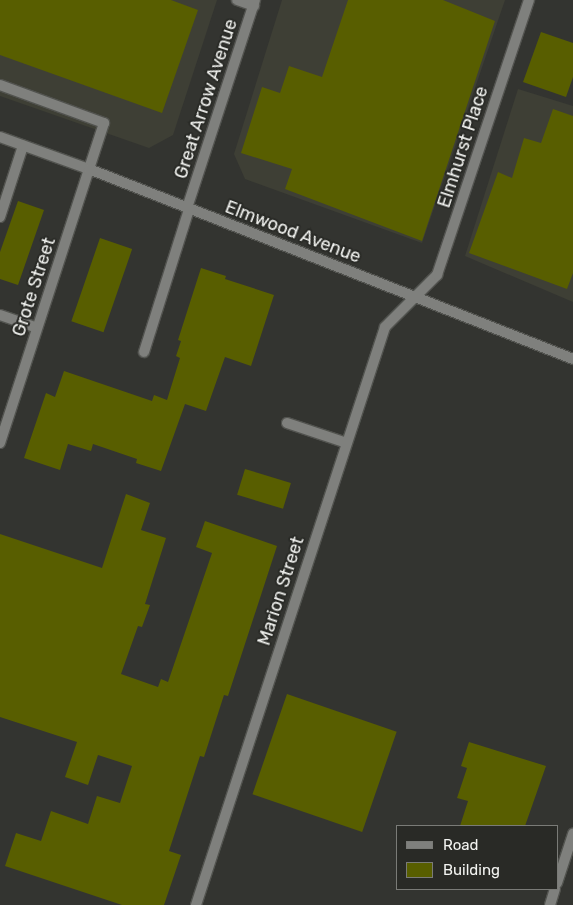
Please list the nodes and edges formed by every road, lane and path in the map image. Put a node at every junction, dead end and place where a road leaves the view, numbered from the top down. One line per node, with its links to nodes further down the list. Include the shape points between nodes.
1 (237, 0): 3 (street)
2 (529, 0): 10 (street, Elmhurst Place, via 442,264 437,275)
3 (254, 3): 8 (street, Great Arrow Avenue)
4 (0, 85): 7 (street, Grote Street, via 104,123)
5 (0, 137): 6 (street, Elmwood Avenue)
6 (23, 146): 7 (street, Elmwood Avenue); 9 (street)
7 (89, 169): 8 (street, Elmwood Avenue); 12 (street, Grote Street)
8 (188, 208): 10 (street, Elmwood Avenue); 13 (street, Great Arrow Avenue)
9 (0, 217)
10 (414, 297): 14 (street, Elmwood Avenue); 17 (street, Marion Street, via 385,327)
11 (0, 315): 12 (street)
12 (38, 328): 16 (street, Grote Street)
13 (144, 352)
14 (573, 359)
15 (287, 423): 17 (street)
16 (0, 443)
17 (347, 443): 21 (street, Marion Street)
18 (573, 834): 19 (street)
19 (558, 880)
20 (555, 890): 22 (street)
21 (196, 905)
22 (550, 905)

